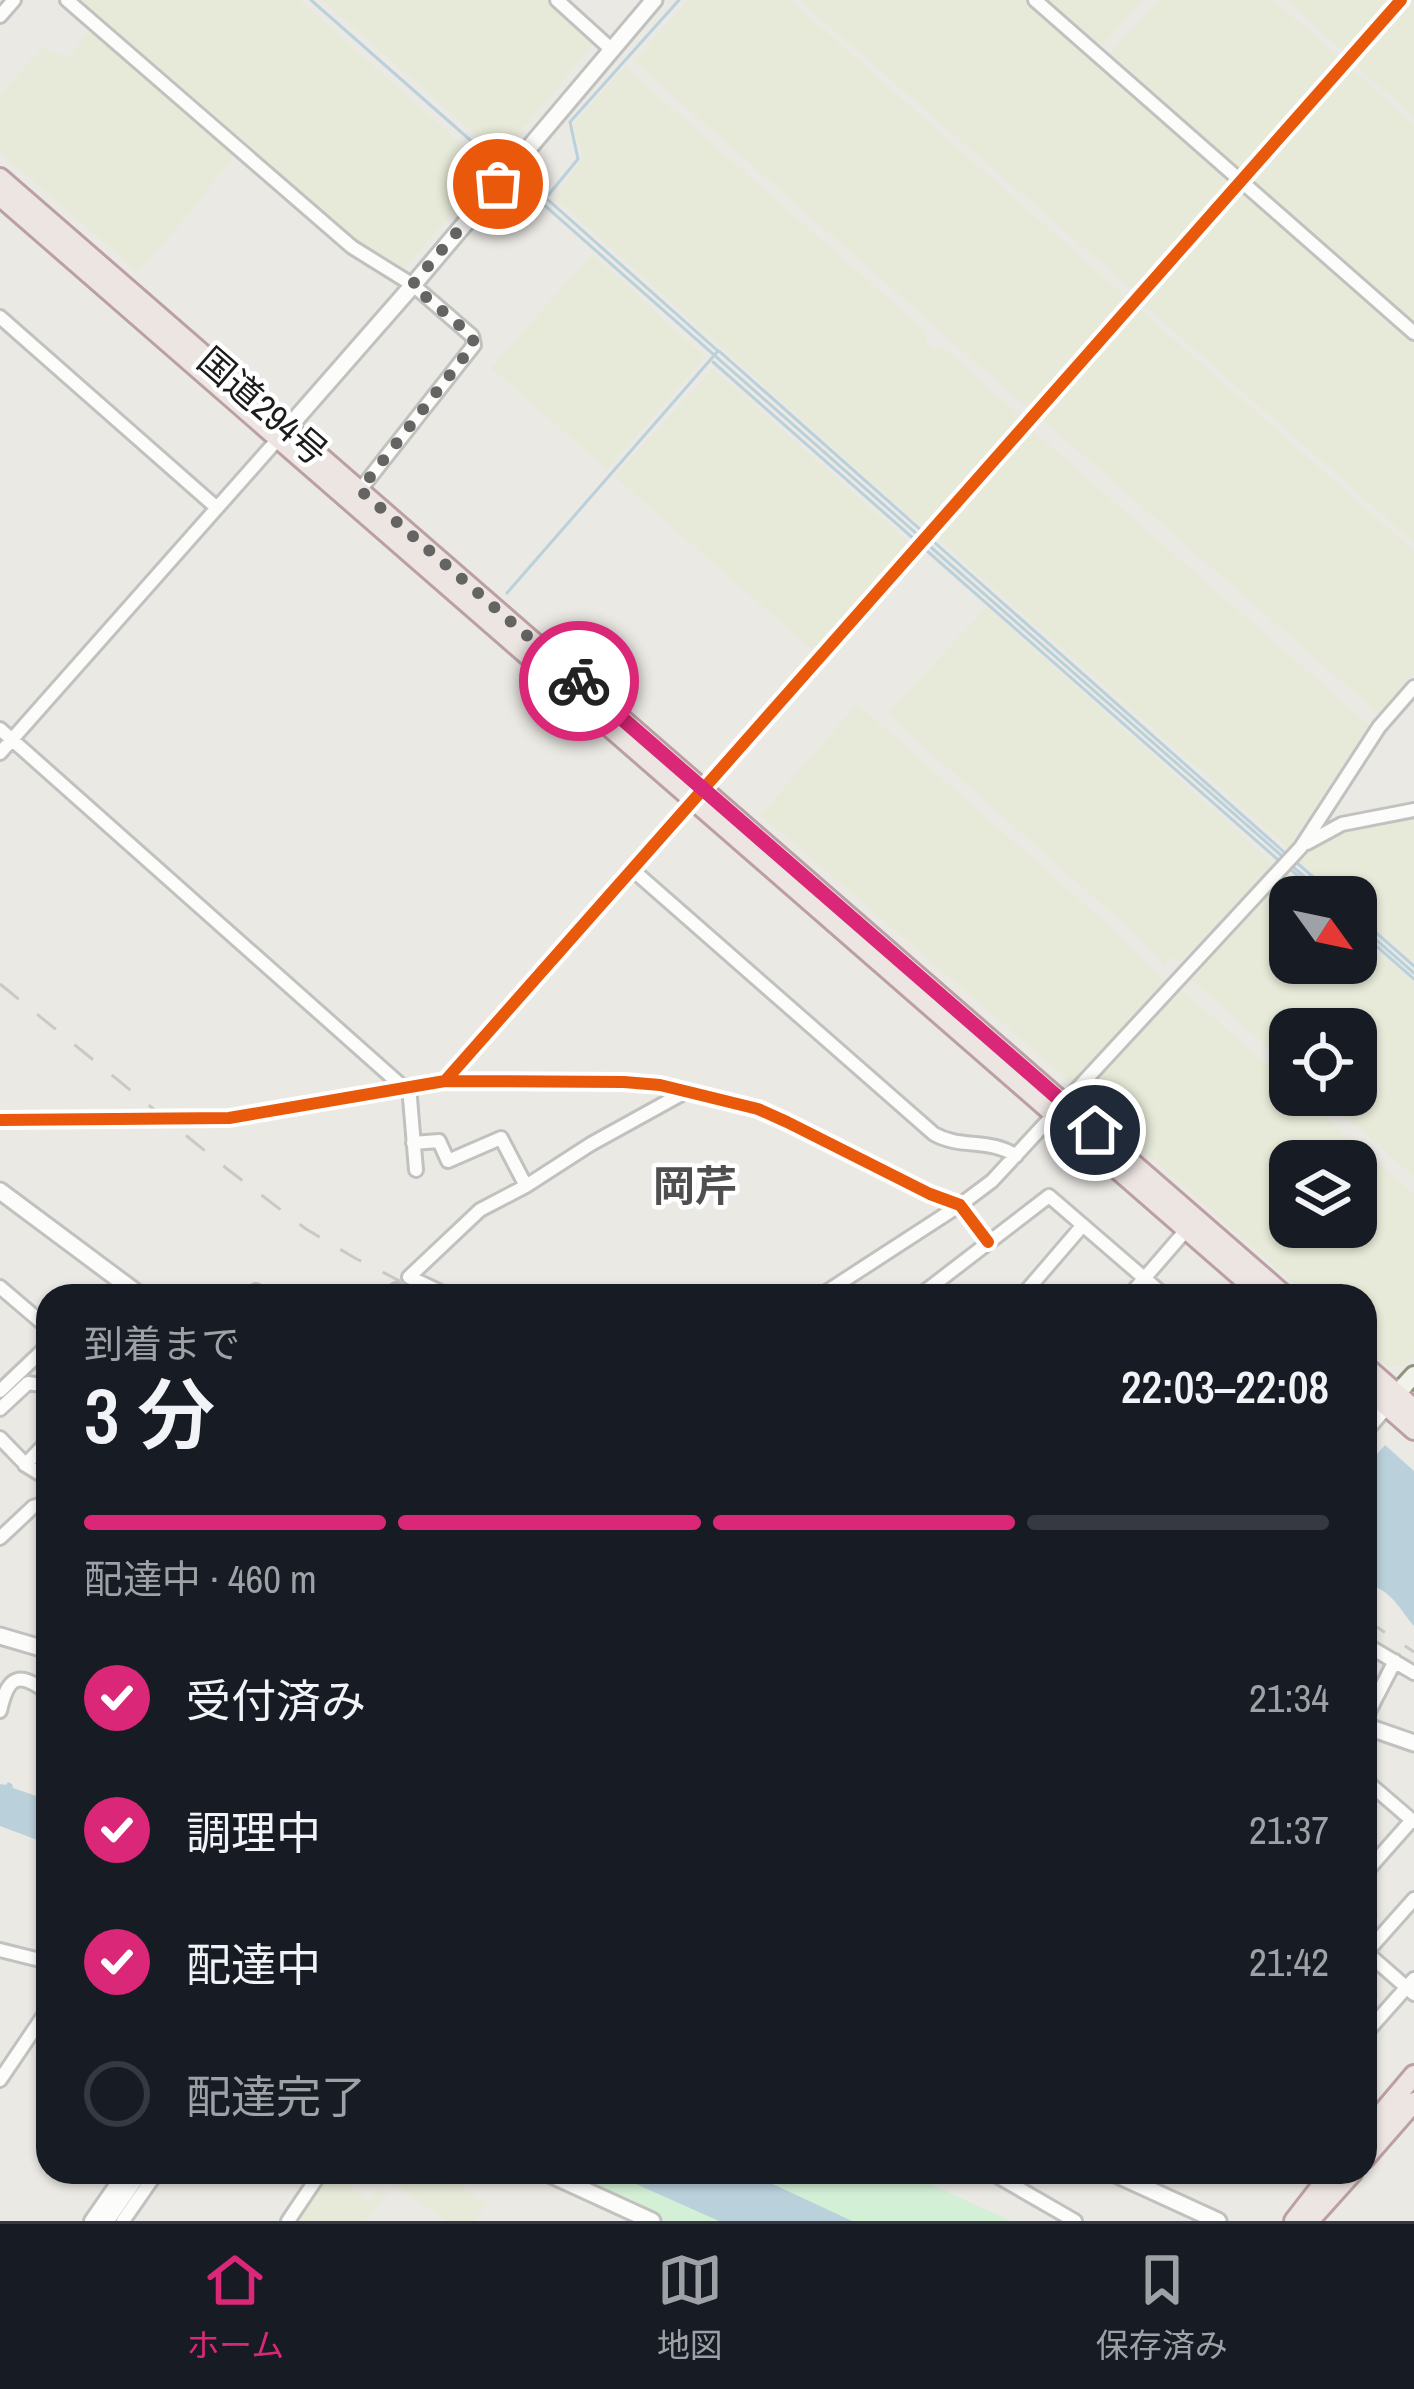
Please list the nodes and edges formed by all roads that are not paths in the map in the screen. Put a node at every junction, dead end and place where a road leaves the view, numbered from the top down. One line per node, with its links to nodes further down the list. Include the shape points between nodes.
1 (14, 0): 7 (street)
2 (67, 0): 12 (street, via 335,233)
3 (557, 0): 8 (street)
4 (654, 0): 8 (street)
5 (1035, 0): 10 (street)
6 (1401, 0): 10 (street)
7 (0, 16)
8 (611, 49): 12 (street)
9 (0, 178): 15 (highway, 国道294号)
10 (1240, 182): 14 (street); 22 (street)
11 (0, 196): 15 (highway, 国道294号)
12 (412, 285): 15 (street); 16 (street, via 474,344)
13 (0, 317): 17 (street)
14 (1414, 333)
15 (283, 434): 16 (highway, 国道294号); 17 (street); 22 (highway, 国道294号)
16 (360, 490): 22 (highway, 国道294号)
17 (218, 508): 20 (street)
18 (1414, 687): 24 (street)
19 (0, 729): 20 (street)
20 (11, 741): 21 (street); 27 (street)
21 (0, 753)
22 (699, 795): 25 (street); 29 (highway, 国道294号)
23 (1414, 810): 24 (street, via 1342,824)
24 (1300, 847): 29 (street)
25 (634, 871): 26 (street); 32 (street, via 934,1134)
26 (445, 1082): 27 (street); 28 (street, via 624,1082)
27 (406, 1087): 30 (street, via 229,1118); 31 (street)
28 (686, 1091): 34 (street); 36 (street, via 758,1109)
29 (1058, 1108): 32 (street); 38 (highway, 国道294号); 49 (highway, 国道294号)
30 (0, 1120)
31 (413, 1143): 33 (street); 34 (street, via 439,1141 448,1161 501,1138)
32 (1016, 1156): 36 (street)
33 (416, 1170)
34 (526, 1186): 42 (street, via 480,1210 410,1277)
35 (0, 1191): 41 (street)
36 (960, 1205): 39 (street); 43 (street)
37 (1083, 1225): 39 (street, via 1049,1196); 40 (street); 45 (street)
38 (1187, 1229): 40 (street); 48 (highway, 国道294号)
39 (988, 1242): 44 (street)
40 (1145, 1278): 46 (street); 47 (street)
41 (125, 1284)
42 (424, 1284)
43 (839, 1284)
44 (934, 1284)
45 (1032, 1284)
46 (1140, 1284)
47 (1152, 1284)
48 (1249, 1284)
49 (1271, 1284)
50 (0, 1286): 51 (street)
51 (36, 1318)
52 (36, 1357): 56 (street)
53 (1414, 1375): 58 (main road)
54 (1377, 1381): 58 (highway)
55 (36, 1384): 59 (street)
56 (0, 1391)
57 (1377, 1393): 58 (highway)
58 (1392, 1400): 60 (highway); 61 (street); 62 (highway)
59 (0, 1409)
60 (1414, 1409)
61 (1377, 1417)
62 (1414, 1430)
63 (0, 1438): 65 (street)
64 (36, 1454): 65 (street)
65 (26, 1465): 66 (street)
66 (36, 1471)
67 (36, 1507): 68 (street)
68 (0, 1538)
69 (0, 1636): 70 (street)
70 (36, 1646)
71 (1377, 1652): 72 (street)
72 (1394, 1661): 73 (street); 76 (street)
73 (1414, 1673)
74 (36, 1684): 75 (street)
75 (3, 1686): 77 (street)
76 (1377, 1697)
77 (0, 1712)
78 (1377, 1728): 79 (street)
79 (1414, 1743)
80 (1377, 1790): 81 (street)
81 (1413, 1821): 82 (street)
82 (1377, 1860)
83 (1414, 1899): 84 (street)
84 (1377, 1941)
85 (0, 1950): 86 (street)
86 (36, 1959)
87 (1377, 1961): 88 (street)
88 (1411, 1987): 89 (street)
89 (1377, 2022)
90 (36, 2027): 92 (street)
91 (1414, 2075): 94 (highway)
92 (0, 2080)
93 (1414, 2102): 95 (highway)
94 (1377, 2119)
95 (1377, 2144)
96 (117, 2184): 105 (street)
97 (132, 2184): 106 (street)
98 (149, 2184): 107 (street)
99 (313, 2184): 108 (street)
100 (571, 2184): 109 (street)
101 (1011, 2184): 110 (street)
102 (1153, 2184): 111 (street)
103 (1323, 2184): 112 (highway)
104 (1342, 2184): 113 (highway)
105 (91, 2221)
106 (106, 2221)
107 (123, 2221)
108 (288, 2221)
109 (652, 2221)
110 (1075, 2221)
111 (1218, 2221)
112 (1294, 2221)
113 (1309, 2221)

